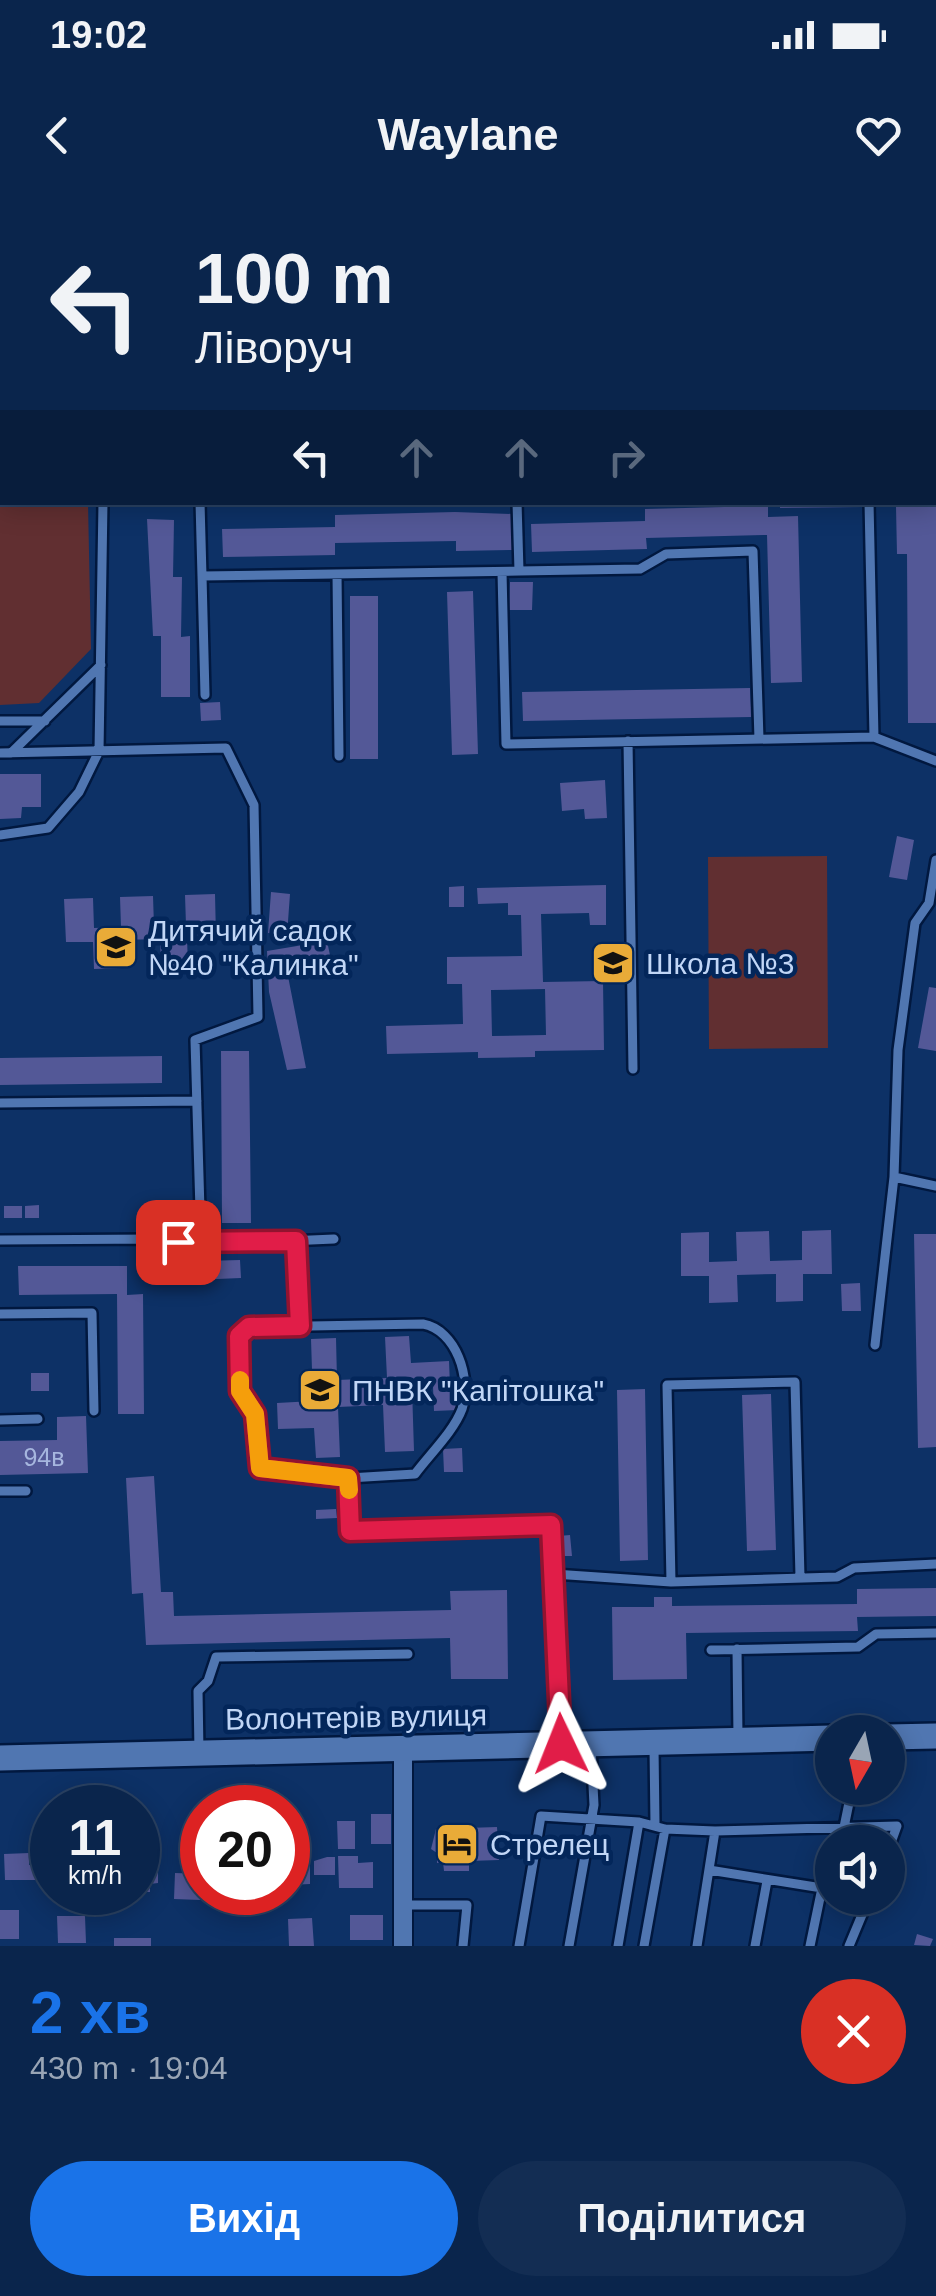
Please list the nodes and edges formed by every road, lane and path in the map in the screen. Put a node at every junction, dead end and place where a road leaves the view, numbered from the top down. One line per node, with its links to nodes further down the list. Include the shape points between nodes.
1 (103, 505): 9 (lane)
2 (200, 505): 8 (lane)
3 (517, 505): 6 (lane)
4 (869, 505): 13 (lane)
5 (502, 572): 6 (lane); 7 (lane); 15 (lane, via 506,744)
6 (519, 572): 14 (lane, via 640,569 666,554 754,551)
7 (338, 574): 8 (lane); 18 (lane)
8 (202, 576): 10 (lane)
9 (101, 665): 12 (lane); 16 (lane)
10 (206, 695)
11 (0, 721): 12 (lane)
12 (45, 721): 17 (lane)
13 (874, 736): 14 (lane); 19 (lane)
14 (759, 739): 15 (lane)
15 (628, 742): 22 (lane)
16 (99, 751): 17 (lane); 20 (lane, via 80,792 48,828); 23 (lane, via 226,748 254,805 258,1017 195,1040)
17 (6, 753)
18 (339, 756)
19 (936, 761)
20 (0, 835)
21 (936, 860): 25 (lane, via 928,903 915,923 898,1050)
22 (633, 1069)
23 (196, 1102): 24 (lane); 30 (lane)
24 (0, 1103)
25 (894, 1177): 26 (lane); 33 (lane)
26 (936, 1186)
27 (334, 1239): 29 (lane)
28 (0, 1240): 30 (lane)
29 (296, 1241): 30 (lane); 32 (lane)
30 (201, 1245)
31 (0, 1314): 34 (lane, via 92,1314)
32 (300, 1326): 37 (lane, via 249,1327 239,1336 240,1391 255,1414 260,1468); 37 (lane, via 437,1327 461,1366 463,1406 415,1474)
33 (874, 1346)
34 (94, 1412)
35 (38, 1418): 36 (lane)
36 (0, 1420)
37 (348, 1478): 41 (lane, via 350,1531 551,1525)
38 (26, 1491): 39 (lane)
39 (0, 1492)
40 (936, 1564): 42 (lane)
41 (554, 1574): 43 (lane); 53 (lane)
42 (800, 1577): 43 (lane); 43 (lane, via 795,1382 667,1385)
43 (671, 1582)
44 (936, 1633): 45 (lane, via 876,1634 858,1648)
45 (736, 1649): 46 (lane); 51 (lane)
46 (710, 1650)
47 (408, 1654): 56 (lane, via 216,1658 198,1691)
48 (936, 1736): 49 (street)
49 (905, 1737)
50 (815, 1738): 51 (street, Волонтерів вулиця)
51 (738, 1740): 52 (street, Волонтерів вулиця)
52 (654, 1742): 54 (street, Волонтерів вулиця); 60 (lane)
53 (561, 1744): 54 (street, Волонтерів вулиця); 55 (street, Волонтерів вулиця)
54 (591, 1744): 58 (lane)
55 (403, 1748): 56 (street, Волонтерів вулиця); 66 (street)
56 (199, 1752): 57 (street, Волонтерів вулиця)
57 (0, 1758)
58 (592, 1816): 59 (lane); 71 (lane, via 541,1816); 72 (lane)
59 (639, 1822): 60 (lane); 73 (lane)
60 (660, 1826): 62 (lane); 74 (lane)
61 (815, 1827): 62 (lane)
62 (715, 1831): 63 (lane)
63 (708, 1870): 64 (lane); 75 (lane)
64 (767, 1881): 65 (lane); 76 (lane)
65 (815, 1887)
66 (403, 1905): 69 (street); 70 (lane, via 467,1905)
67 (816, 1915): 77 (lane)
68 (862, 1915): 78 (lane)
69 (403, 1946)
70 (463, 1946)
71 (519, 1946)
72 (569, 1946)
73 (618, 1946)
74 (644, 1946)
75 (696, 1946)
76 (755, 1946)
77 (810, 1946)
78 (850, 1946)

